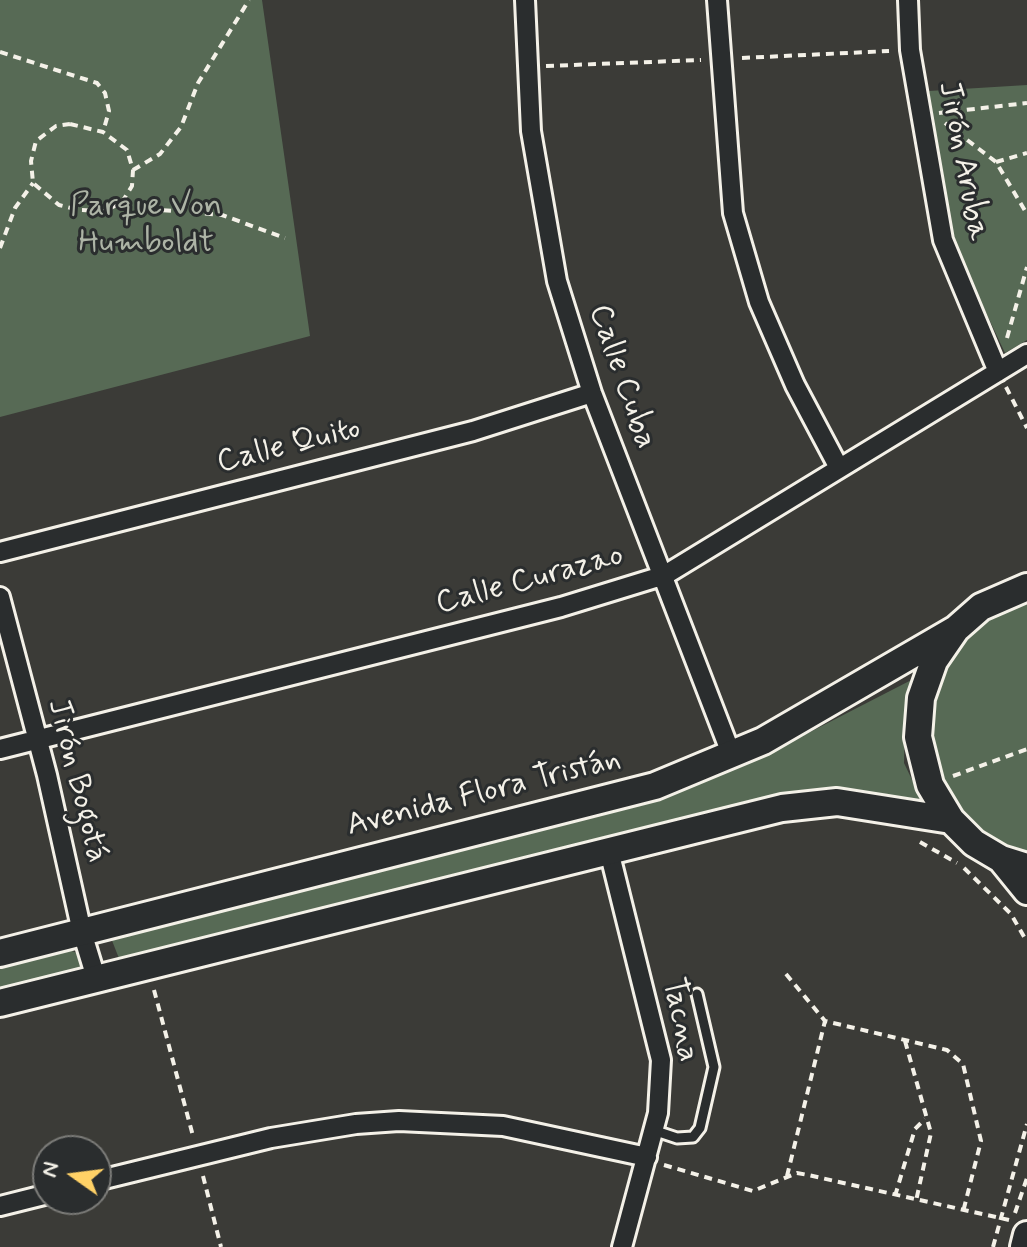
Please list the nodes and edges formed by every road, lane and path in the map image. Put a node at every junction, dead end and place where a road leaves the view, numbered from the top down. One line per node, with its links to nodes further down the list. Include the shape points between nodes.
1 (249, 0): 10 (path, via 198,83 181,127 160,154)
2 (525, 0): 19 (street, Calle Cuba, via 531,131 542,208 557,281)
3 (717, 0): 21 (street, via 733,213 759,302)
4 (908, 0): 18 (street, Jirón Aruba, via 910,50 943,240)
5 (0, 52): 7 (path, via 97,83 109,111)
6 (1027, 103): 9 (path, via 932,113)
7 (103, 132): 10 (path, via 127,150); 11 (path, via 70,124 45,132 36,141 31,161)
8 (1027, 153): 9 (path)
9 (996, 162): 13 (path)
10 (133, 170): 12 (path, via 132,186)
11 (33, 183): 12 (path, via 59,205 79,210 105,211); 15 (path, via 15,208)
12 (122, 202): 14 (path, via 222,215)
13 (1027, 214)
14 (285, 238)
15 (0, 248)
16 (1027, 267): 18 (path)
17 (1027, 354): 18 (street, Calle Curazao)
18 (998, 372): 20 (path); 21 (street, Calle Curazao)
19 (592, 393): 22 (street, Calle Quito, via 473,431); 23 (street, Calle Cuba)
20 (1027, 428)
21 (838, 466): 23 (street, Calle Curazao)
22 (0, 552)
23 (665, 575): 27 (street, Calle Curazao, via 561,607); 30 (street, Calle Cuba)
24 (1022, 586): 26 (main road, via 981,607)
25 (0, 597): 27 (street, Jirón Bogotá)
26 (956, 629): 30 (main road, Avenida Flora Tristán); 31 (main road, via 934,661 921,698 918,737)
27 (37, 739): 28 (street, Calle Curazao); 38 (street, Jirón Bogotá)
28 (0, 749)
29 (1027, 749): 31 (path)
30 (732, 756): 38 (main road, Avenida Flora Tristán, via 655,786)
31 (930, 785): 32 (main road)
32 (951, 820): 34 (main road, via 837,802 768,811); 35 (main road)
33 (910, 838): 39 (path, via 974,875 1011,914)
34 (609, 851): 41 (main road); 50 (street, Tacna, via 661,1060)
35 (1001, 859): 36 (main road); 37 (main road)
36 (1027, 867)
37 (1027, 891)
38 (82, 932): 40 (main road, Avenida Flora Tristán); 43 (street, Jirón Bogotá)
39 (1027, 942)
40 (0, 953)
41 (147, 965): 43 (main road); 51 (path)
42 (786, 974): 46 (path)
43 (96, 978): 45 (main road)
44 (697, 994): 50 (lane, via 714,1067 700,1128 693,1137 677,1138)
45 (0, 1003)
46 (825, 1021): 47 (path); 53 (path)
47 (905, 1040): 48 (path); 60 (path, via 947,1050 963,1064 981,1141)
48 (925, 1119): 56 (path, via 915,1129); 58 (path, via 930,1140)
49 (1027, 1124): 61 (path)
50 (653, 1130): 52 (street, Tacna)
51 (198, 1155): 52 (street, via 313,1130 434,1121 540,1132); 54 (street); 63 (path)
52 (647, 1157): 53 (path, via 740,1190 762,1189); 64 (street, Tacna)
53 (787, 1176): 56 (path, via 808,1175)
54 (112, 1177)
55 (1027, 1178): 61 (path, via 1014,1215)
56 (895, 1196): 58 (path)
57 (32, 1198): 59 (street)
58 (916, 1201): 60 (path)
59 (0, 1206)
60 (963, 1212): 61 (path)
61 (1001, 1221): 65 (path)
62 (1027, 1235): 66 (main road)
63 (221, 1247)
64 (622, 1247)
65 (993, 1247)
66 (1024, 1247)

